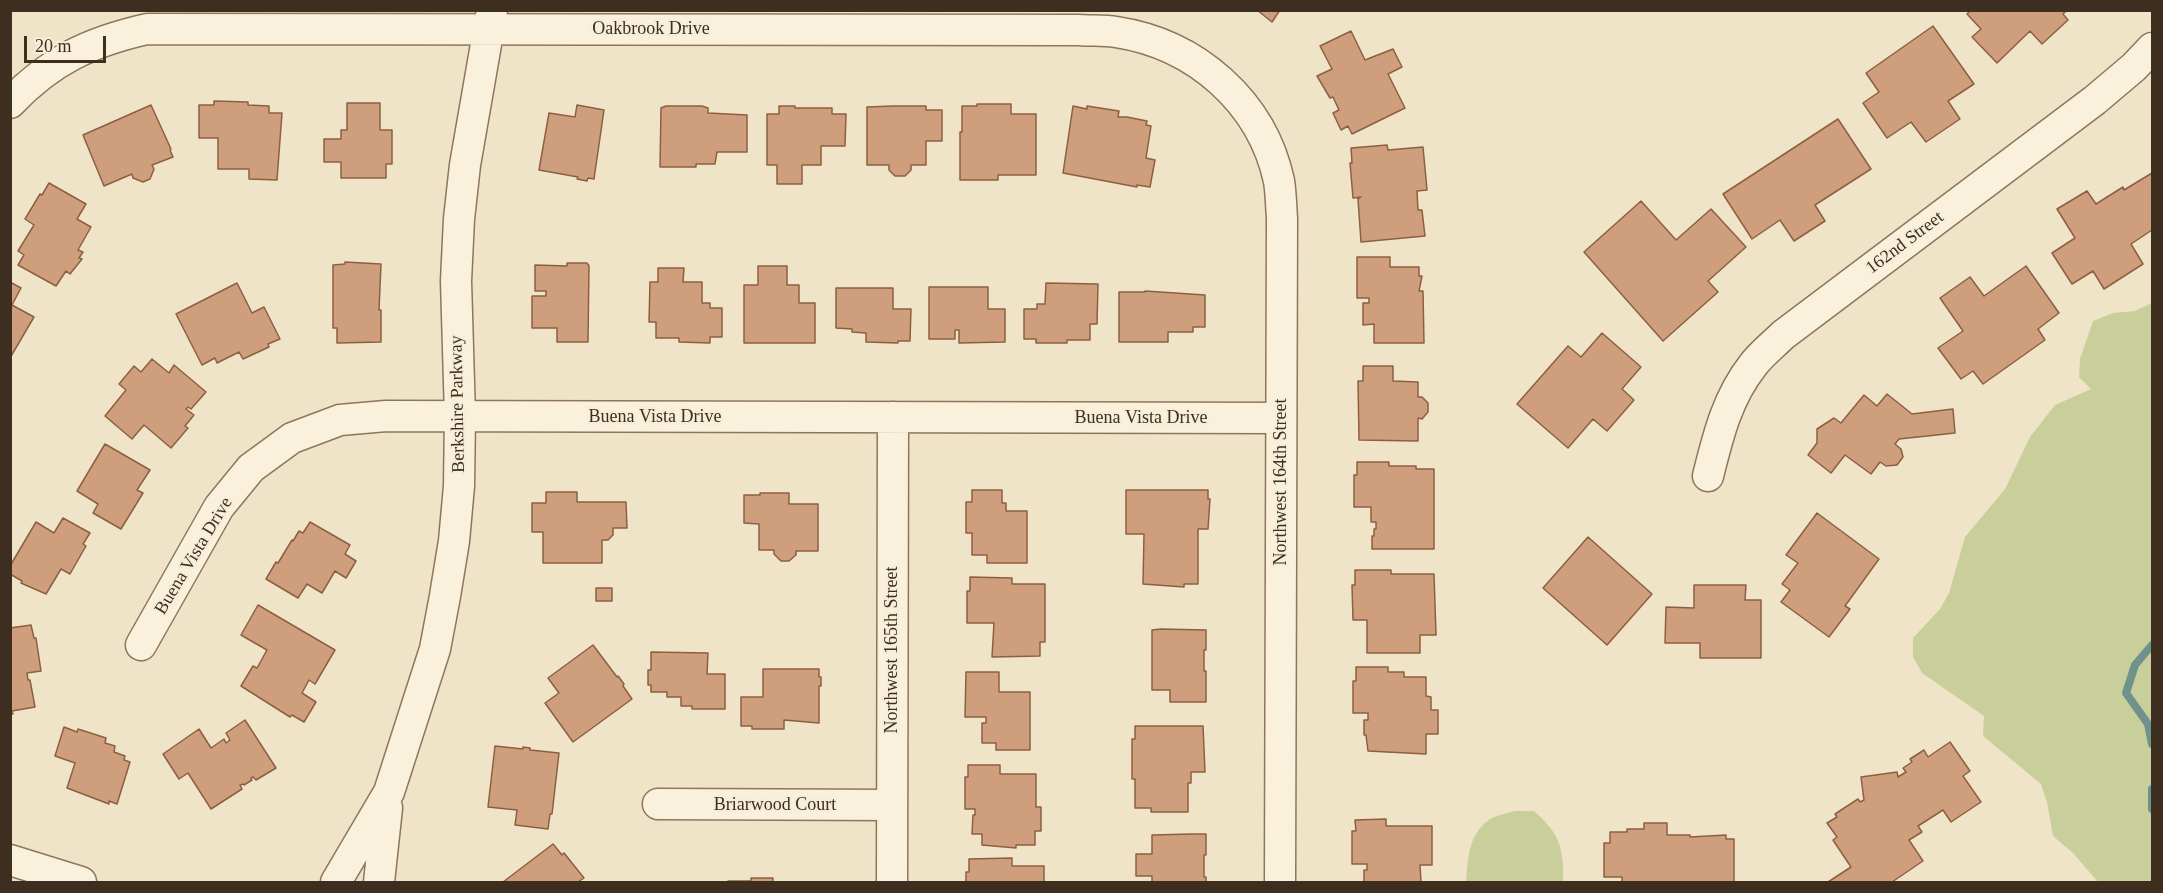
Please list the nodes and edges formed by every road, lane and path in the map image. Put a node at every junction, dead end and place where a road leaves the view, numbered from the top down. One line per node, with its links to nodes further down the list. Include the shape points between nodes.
1 (490, 20): 3 (street, Oakbrook Drive, via 1115,31 1180,51 1209,69); 4 (street, Oakbrook Drive, via 147,30 113,37 57,62); 5 (street, Berkshire Parkway, via 459,219 456,280)
2 (2152, 48): 8 (street, 162nd Street, via 2095,100 1783,335 1754,363 1735,392)
3 (1234, 93): 7 (street, Northwest 164th Street, via 1254,119 1269,149 1279,183)
4 (10, 103)
5 (460, 416): 6 (street, Buena Vista Drive); 9 (street, Buena Vista Drive, via 340,420 292,438 251,468 219,507); 10 (street, Berkshire Parkway, via 459,486 446,596 435,649)
6 (893, 417): 7 (street, Buena Vista Drive); 12 (street, Northwest 165th Street)
7 (1281, 418): 18 (street, Northwest 164th Street)
8 (1708, 476)
9 (141, 645)
10 (389, 792): 15 (street, Berkshire Parkway); 16 (street, Berkshire Parkway)
11 (658, 804): 12 (street, Briarwood Court)
12 (892, 805): 17 (street, Northwest 165th Street)
13 (10, 860): 14 (street)
14 (81, 882)
15 (336, 882)
16 (379, 882)
17 (892, 882)
18 (1280, 882)

